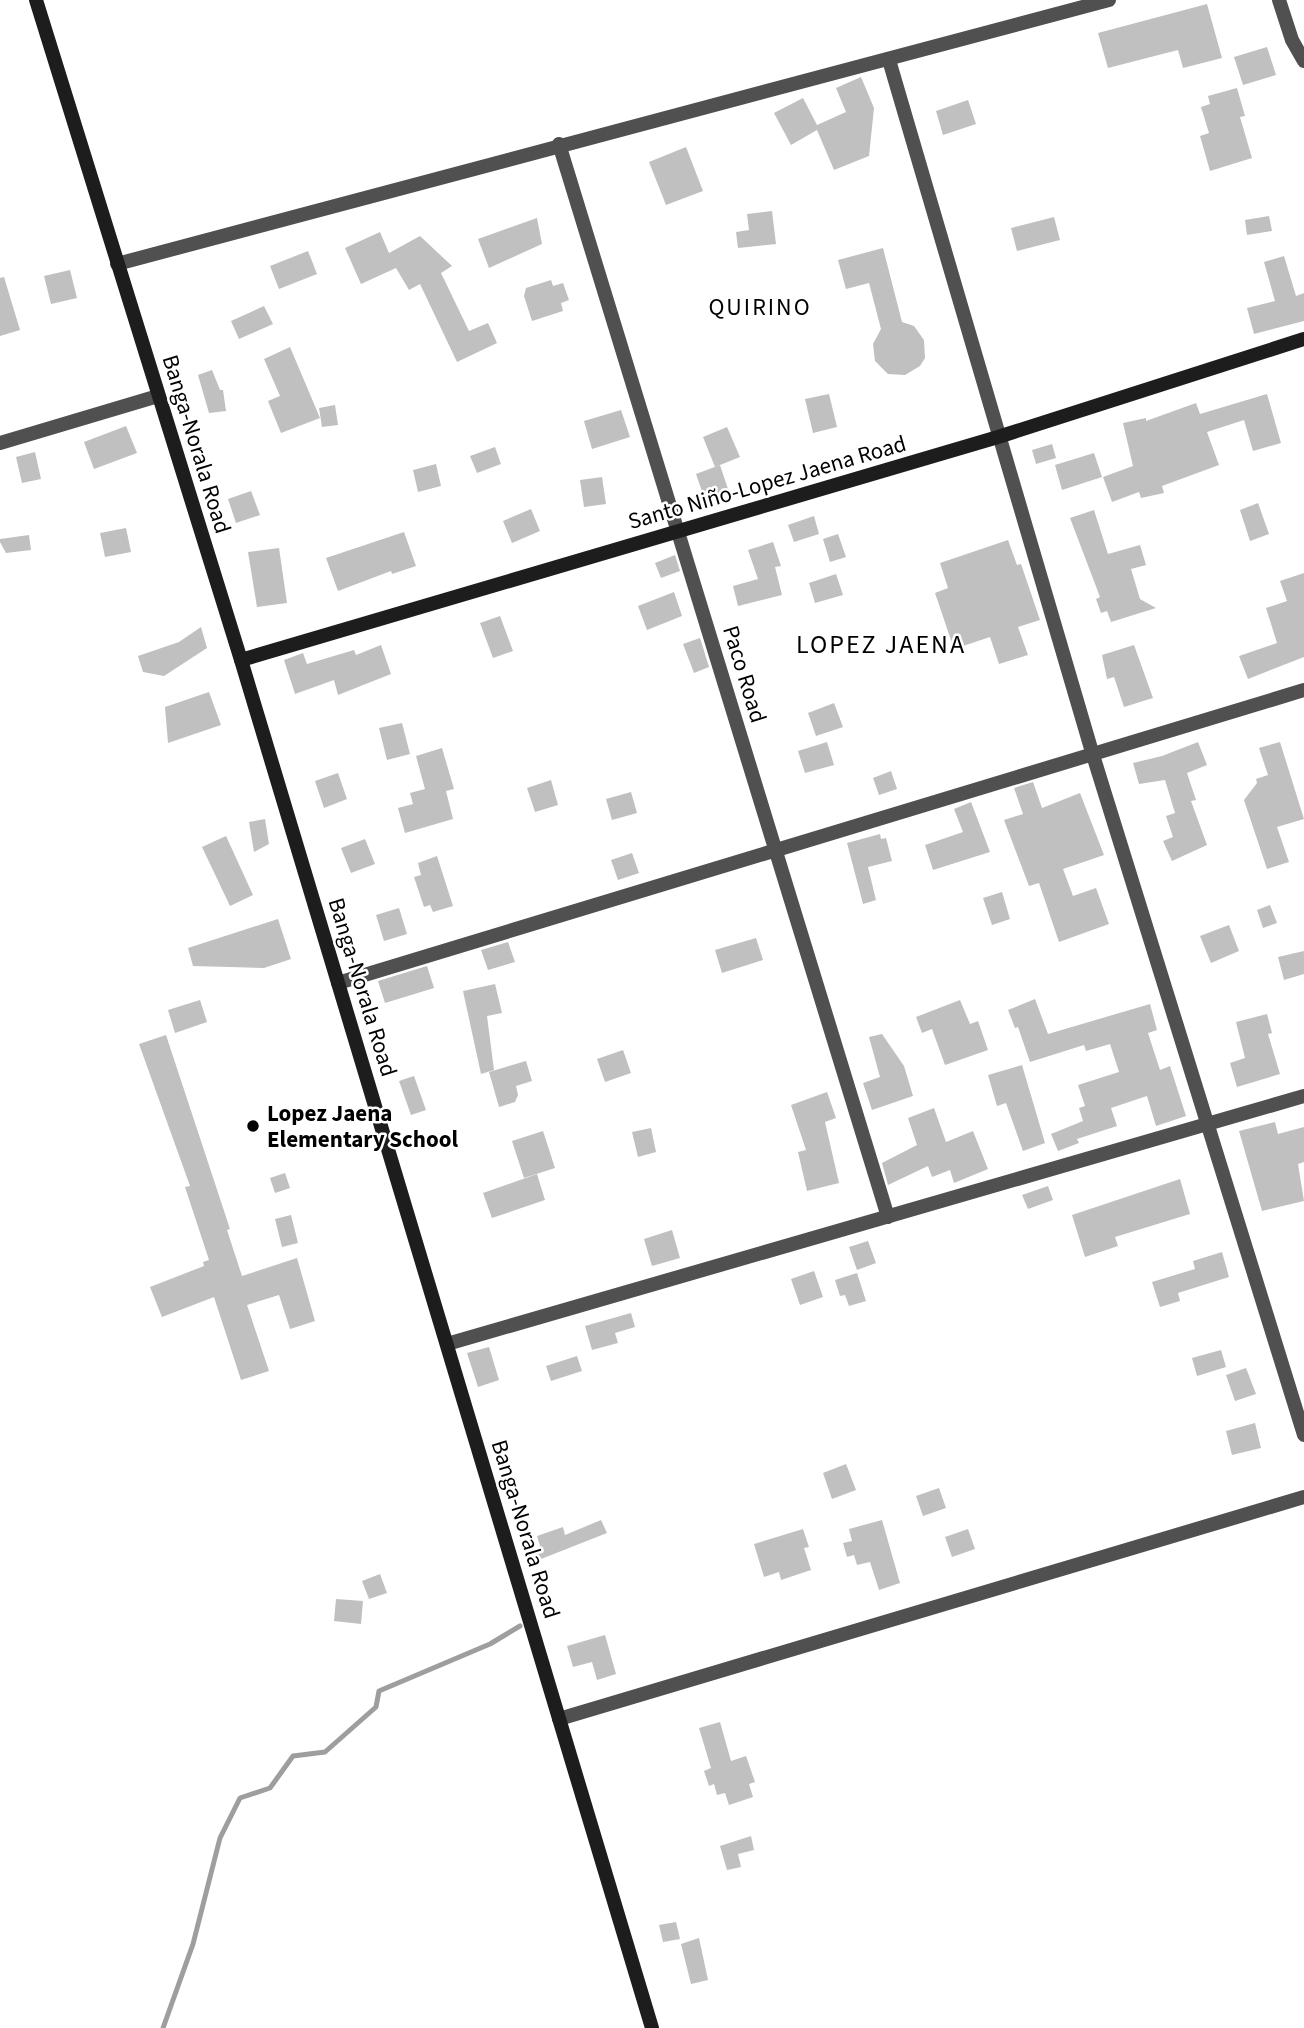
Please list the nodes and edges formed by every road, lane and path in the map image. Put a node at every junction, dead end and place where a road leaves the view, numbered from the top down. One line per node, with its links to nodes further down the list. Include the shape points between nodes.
1 (36, 0): 7 (main road, Banga-Norala Road)
2 (1109, 0): 4 (street)
3 (1279, 0): 5 (street)
4 (889, 60): 6 (street); 10 (street)
5 (1304, 61)
6 (559, 144): 7 (street); 12 (street, Paco Road)
7 (117, 264): 9 (main road, Banga-Norala Road)
8 (1304, 339): 10 (main road, Santo Niño-Lopez Jaena Road)
9 (158, 396): 11 (street); 13 (main road, Banga-Norala Road)
10 (998, 437): 12 (main road, Santo Niño-Lopez Jaena Road); 15 (street)
11 (0, 443)
12 (678, 532): 13 (main road, Santo Niño-Lopez Jaena Road); 16 (street, Paco Road)
13 (241, 660): 17 (main road, Banga-Norala Road)
14 (1304, 690): 15 (street)
15 (1092, 752): 16 (street); 19 (street)
16 (776, 851): 17 (street); 20 (street, Paco Road)
17 (338, 983): 21 (main road, Banga-Norala Road)
18 (1304, 1096): 19 (street)
19 (1210, 1124): 20 (street); 22 (street)
20 (888, 1217): 21 (street)
21 (447, 1344): 24 (main road, Banga-Norala Road)
22 (1304, 1435)
23 (1304, 1497): 24 (street)
24 (559, 1719): 25 (main road, Banga-Norala Road)
25 (652, 2028)

